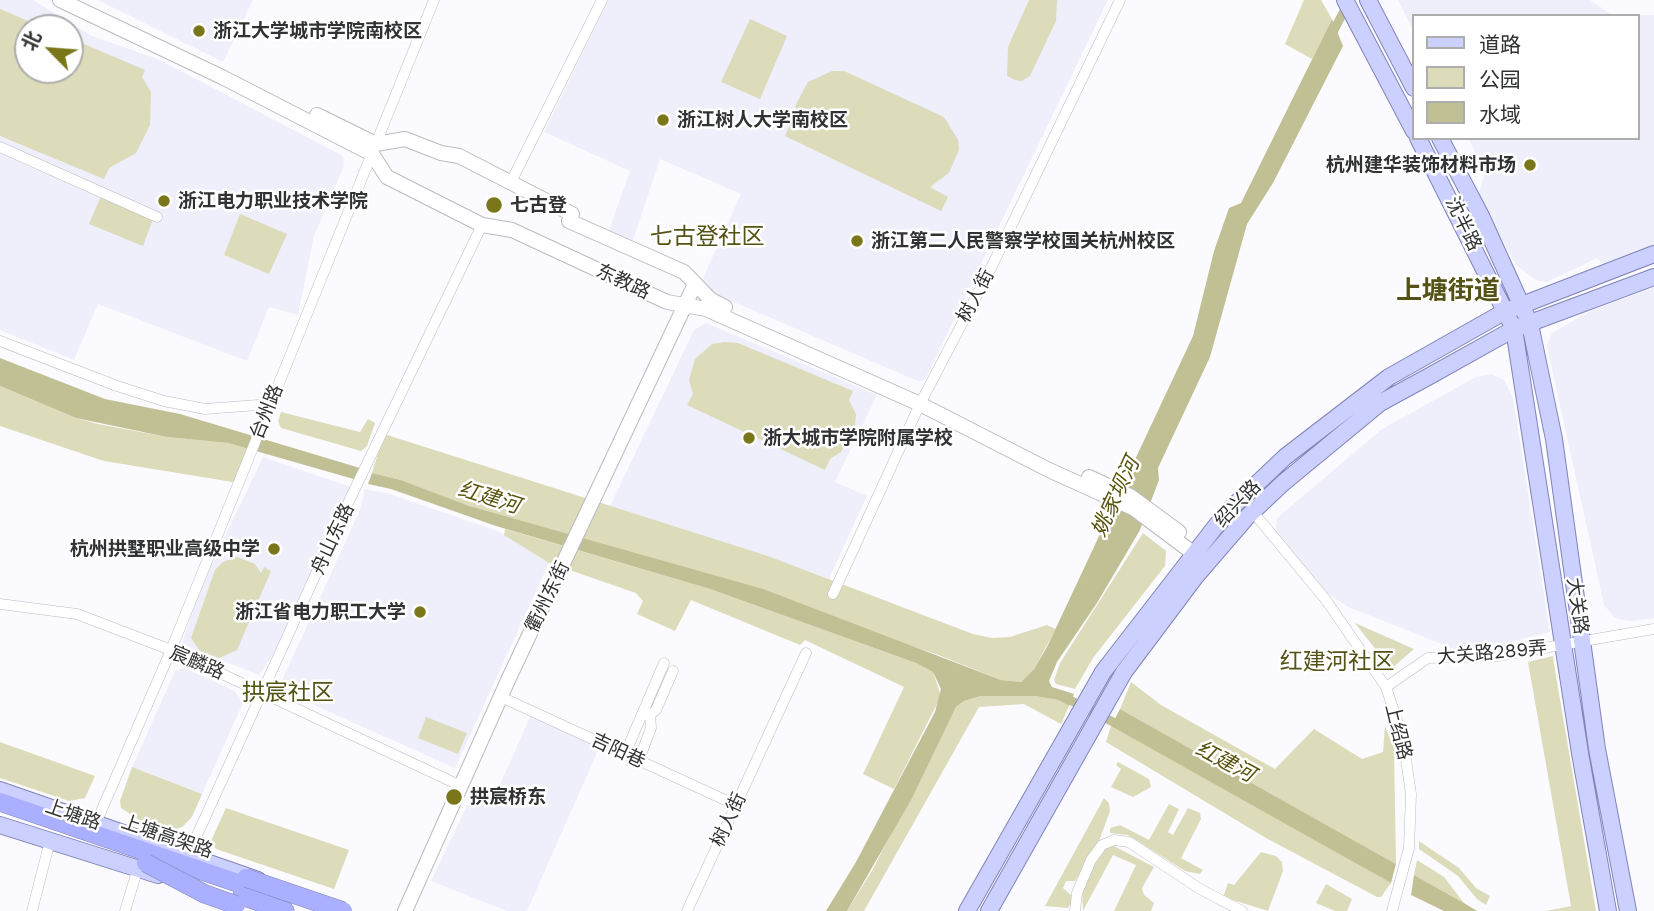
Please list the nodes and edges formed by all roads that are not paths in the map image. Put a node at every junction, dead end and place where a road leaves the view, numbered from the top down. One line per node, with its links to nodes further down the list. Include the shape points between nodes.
1 (60, 0): 14 (street, 东教路)
2 (76, 0): 14 (street, 东教路)
3 (434, 0): 14 (street, 台州路)
4 (602, 0): 15 (street)
5 (1106, 0): 7 (street)
6 (1368, 0): 9 (main road)
7 (1118, 3): 26 (street, 树人街)
8 (1347, 5): 10 (main road)
9 (1412, 84)
10 (1412, 127)
11 (1419, 140): 23 (main road, 沈半路)
12 (1441, 140): 21 (main road, 沈半路)
13 (0, 148): 16 (street)
14 (374, 149): 15 (street, 东教路, via 405,139 459,156); 17 (street, 东教路, via 387,177); 27 (street, 台州路)
15 (511, 182): 20 (street, 东教路, via 572,214 569,221 684,272)
16 (157, 217)
17 (482, 225): 22 (street, 东教路, via 512,230 667,302); 41 (street, 舟山东路)
18 (1654, 254): 21 (main road, 绍兴路)
19 (1654, 277): 24 (main road, 绍兴路)
20 (695, 284): 22 (street, 衢州东街); 26 (street, 东教路, via 711,300)
21 (1522, 303): 23 (main road, 绍兴路); 24 (main road, 大关路)
22 (686, 305): 26 (street, 东教路, via 706,309); 42 (street, 衢州东街)
23 (1504, 312): 24 (main road, 大关路); 29 (main road, 绍兴路, via 1389,377 1285,457 1226,513)
24 (1522, 327): 28 (main road, 绍兴路, via 1380,403); 34 (main road, 大关路, via 1554,439); 35 (main road, 大关路)
25 (0, 341): 27 (street, via 164,401 205,409)
26 (922, 401): 29 (street, 东教路, via 1049,470 1091,483); 31 (street, 树人街)
27 (271, 404): 36 (street, 台州路)
28 (1253, 512): 30 (main road, 绍兴路); 40 (street, 上绍路, via 1326,600)
29 (1194, 552): 30 (street, 东教路); 64 (main road, 绍兴路, via 1103,672)
30 (1206, 564): 65 (main road, 绍兴路, via 1124,672)
31 (833, 594)
32 (0, 604): 36 (street, 宸麟路, via 77,614)
33 (1654, 629): 34 (street, 大关路289弄)
34 (1582, 643): 35 (street, 大关路289弄); 70 (main road, 大关路)
35 (1564, 646): 40 (street, 大关路289弄, via 1498,656 1428,658); 69 (main road, 大关路)
36 (171, 650): 41 (street, 宸麟路); 50 (street, 台州路)
37 (806, 653): 48 (street, 树人街)
38 (664, 663): 43 (street)
39 (673, 671): 44 (street, via 650,715 651,728)
40 (1386, 687): 68 (street, 上绍路, via 1403,739 1411,794 1409,848)
41 (262, 691): 45 (street, 宸麟路); 53 (street, 舟山东路)
42 (501, 697): 43 (street, 吉阳巷); 45 (street, 衢州东街)
43 (625, 754): 44 (street, 吉阳巷)
44 (639, 760): 48 (street, 吉阳巷)
45 (461, 786): 62 (street, 衢州东街)
46 (0, 790): 50 (main road, 上塘路)
47 (0, 802): 54 (highway, 上塘高架路)
48 (736, 805): 63 (street, 树人街)
49 (0, 814): 54 (highway, 上塘高架路)
50 (96, 823): 53 (main road, 上塘路)
51 (0, 825): 52 (main road, 上塘路)
52 (50, 841): 54 (main road, 上塘路); 55 (street)
53 (188, 855): 61 (main road, 上塘路)
54 (144, 861): 56 (street); 57 (highway, bridge, via 205,894); 58 (main road, 上塘路); 59 (highway, 上塘高架路, bridge); 60 (highway, 上塘高架路); 61 (highway, bridge, via 218,869)
55 (33, 911)
56 (125, 911)
57 (254, 911)
58 (264, 911)
59 (285, 911)
60 (321, 911)
61 (343, 911)
62 (405, 911)
63 (687, 911)
64 (967, 911)
65 (989, 911)
66 (1075, 911): 67 (street, via 1091,860 1102,845 1114,840 1129,842 1200,890)
67 (1242, 911)
68 (1392, 911)
69 (1608, 911)
70 (1628, 911)

